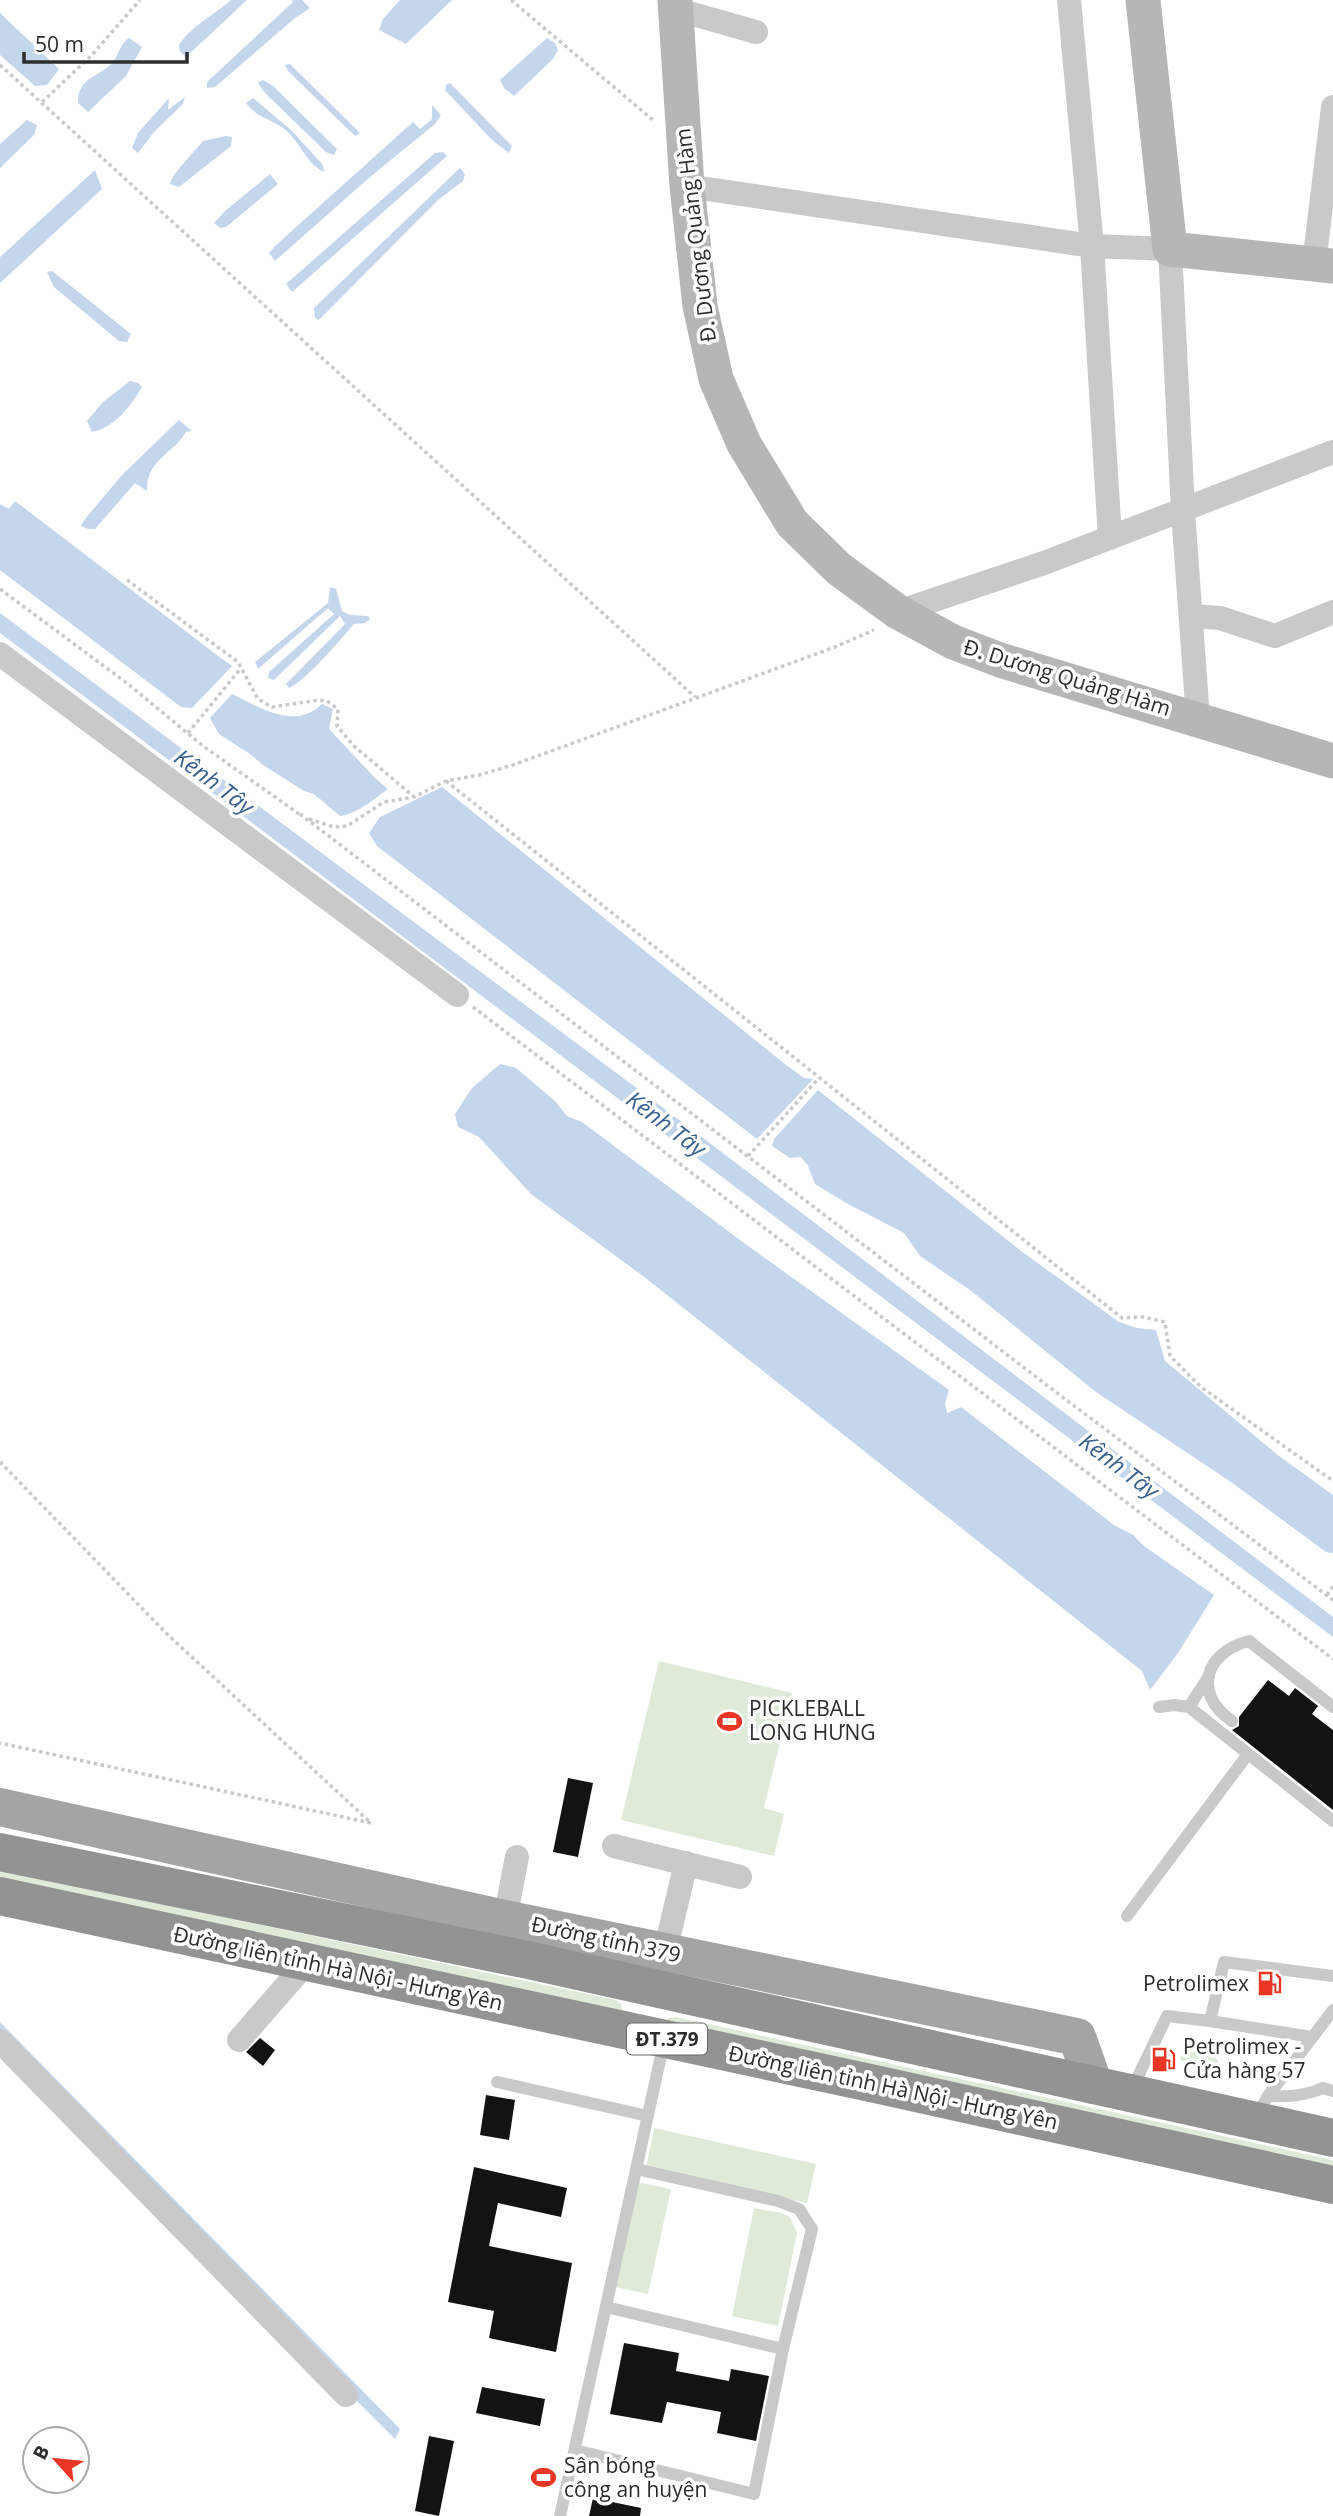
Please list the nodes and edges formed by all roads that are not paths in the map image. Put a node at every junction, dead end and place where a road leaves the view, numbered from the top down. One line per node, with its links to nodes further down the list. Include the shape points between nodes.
1 (1069, 0): 7 (street)
2 (1143, 0): 8 (street)
3 (675, 4): 4 (street); 6 (street, Đ. Dương Quảng Hàm)
4 (756, 32)
5 (1333, 107): 9 (street)
6 (687, 186): 7 (street); 13 (street, Đ. Dương Quảng Hàm, via 700,306 716,379 744,444 792,523 839,569)
7 (1092, 246): 8 (street); 12 (street)
8 (1170, 249): 9 (street); 11 (street)
9 (1323, 265)
10 (1333, 452): 11 (street)
11 (1183, 511): 12 (street); 15 (street)
12 (1111, 538): 13 (street)
13 (898, 612): 17 (street, Đ. Dương Quảng Hàm, via 953,642 1000,660)
14 (1333, 612): 15 (street, via 1275,636 1220,618)
15 (1191, 616): 17 (street)
16 (0, 654): 19 (street)
17 (1198, 719): 18 (street, Đ. Dương Quảng Hàm)
18 (1333, 761)
19 (457, 995)
20 (1209, 1676): 22 (lane); 23 (lane, via 1222,1652 1249,1641); 24 (lane, via 1213,1703)
21 (1158, 1707): 22 (lane)
22 (1189, 1707): 25 (lane)
23 (1333, 1707)
24 (1232, 1721)
25 (1248, 1754): 27 (lane); 36 (lane)
26 (0, 1807): 28 (main road, Đường tỉnh 379)
27 (1333, 1821)
28 (86, 1826): 33 (main road); 37 (main road, Đường tỉnh 379)
29 (614, 1846): 32 (street)
30 (0, 1852): 33 (highway, ĐT.379)
31 (517, 1857): 37 (street)
32 (686, 1863): 34 (street); 39 (street)
33 (77, 1868): 37 (highway, ĐT.379)
34 (740, 1877)
35 (0, 1896): 38 (highway, Đường liên tỉnh Hà Nội - Hưng Yên / ĐT.379)
36 (1127, 1916)
37 (501, 1936): 39 (highway, ĐT.379)
38 (307, 1962): 43 (highway, Đường liên tỉnh Hà Nội - Hưng Yên / ĐT.379); 45 (street)
39 (656, 1975): 43 (highway); 48 (highway, ĐT.379)
40 (1333, 1976): 42 (lane, via 1224,1962)
41 (1333, 2010): 44 (lane)
42 (1210, 2021): 44 (lane); 48 (lane, via 1167,2016)
43 (649, 2035): 51 (lane); 54 (highway, Đường liên tỉnh Hà Nội - Hưng Yên / ĐT.379)
44 (1312, 2037): 50 (lane)
45 (239, 2040)
46 (0, 2041): 57 (street)
47 (497, 2082): 51 (lane)
48 (1112, 2089): 50 (highway, ĐT.379)
49 (1333, 2091): 50 (lane, via 1322,2088)
50 (1261, 2108): 52 (highway, ĐT.379)
51 (648, 2116): 53 (lane)
52 (1333, 2138)
53 (636, 2169): 55 (lane); 56 (lane, via 799,2209 812,2229)
54 (1333, 2185)
55 (606, 2307): 56 (lane); 58 (lane)
56 (783, 2349): 58 (lane, via 754,2494)
57 (346, 2395)
58 (575, 2450): 59 (lane)
59 (560, 2516)

